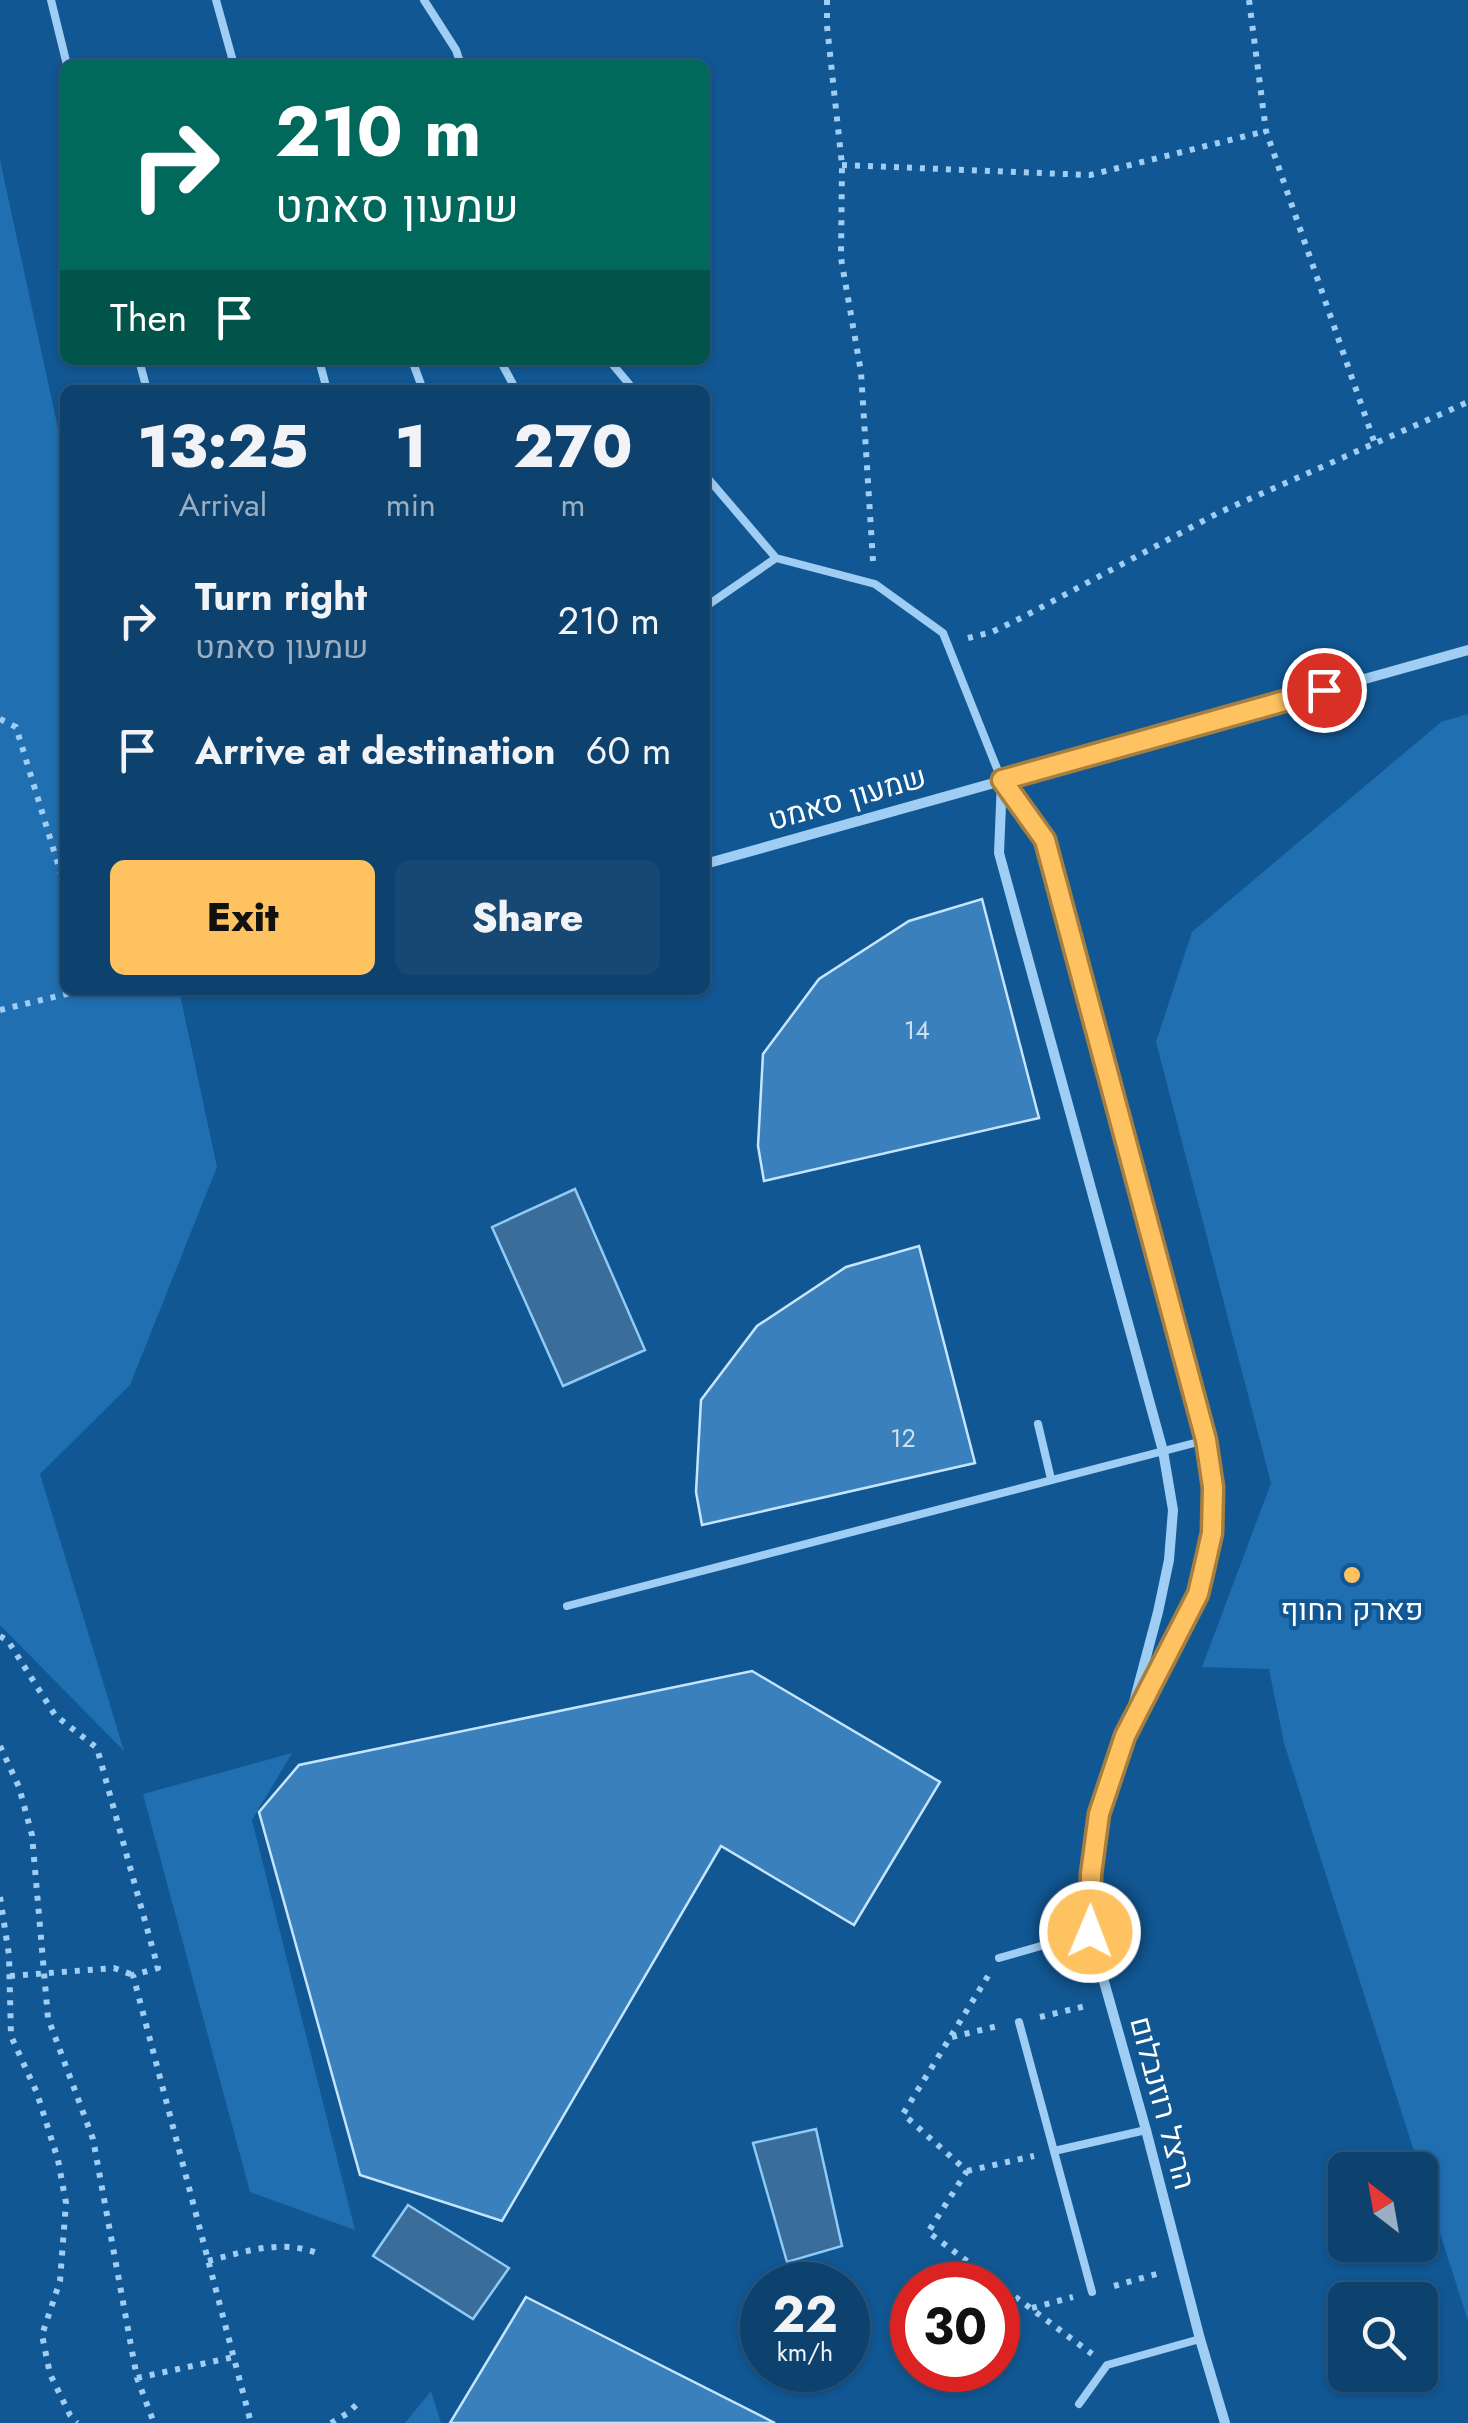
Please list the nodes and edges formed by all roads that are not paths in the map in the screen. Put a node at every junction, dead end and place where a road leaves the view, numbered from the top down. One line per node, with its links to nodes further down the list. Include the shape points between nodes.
1 (51, 0): 4 (lane)
2 (216, 0): 5 (lane)
3 (424, 0): 6 (lane)
4 (66, 60)
5 (233, 60)
6 (459, 60)
7 (614, 365): 8 (lane)
8 (630, 385)
9 (710, 481): 10 (lane)
10 (776, 558): 11 (lane); 13 (lane, via 875,584 943,633)
11 (710, 604)
12 (1468, 650): 13 (street, שמעון סאמט)
13 (1002, 780): 14 (street, שמעון סאמט); 16 (street, הרצל רוזנבלום, via 1045,840); 17 (street, הרצל רוזנבלום, via 999,853)
14 (710, 863)
15 (1038, 1424): 18 (lane)
16 (1206, 1440): 17 (lane); 20 (street, הרצל רוזנבלום, via 1212,1533 1198,1594)
17 (1163, 1452): 18 (lane); 20 (street, הרצל רוזנבלום, via 1173,1510 1170,1560)
18 (1051, 1479): 19 (lane)
19 (567, 1606)
20 (1125, 1736): 21 (street, הרצל רוזנבלום, via 1099,1814)
21 (1090, 1932): 22 (lane); 24 (street, הרצל רוזנבלום)
22 (999, 1958)
23 (1019, 2022): 25 (lane)
24 (1146, 2130): 25 (lane); 27 (street, הרצל רוזנבלום)
25 (1054, 2152): 26 (lane)
26 (1092, 2292)
27 (1200, 2338): 28 (lane, via 1107,2365); 29 (street, הרצל רוזנבלום)
28 (1079, 2404)
29 (1225, 2423)

